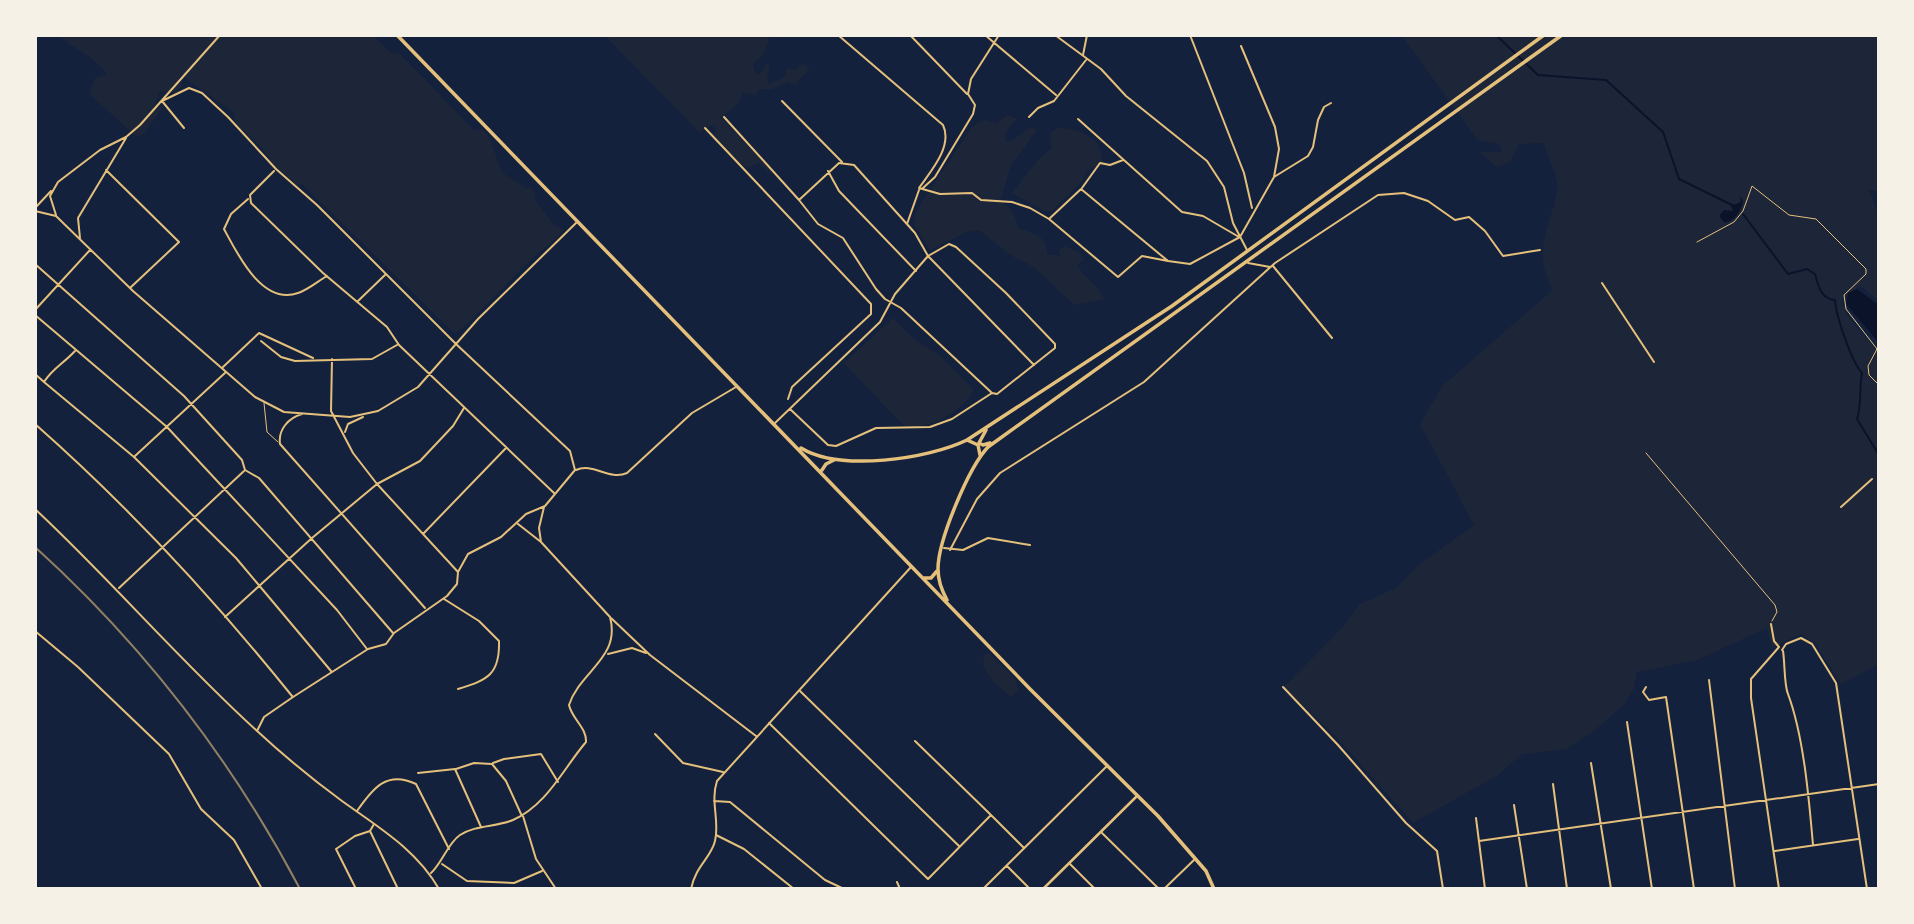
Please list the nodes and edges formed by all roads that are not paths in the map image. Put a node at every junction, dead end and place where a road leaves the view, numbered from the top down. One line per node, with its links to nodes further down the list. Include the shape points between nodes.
1 (220, 35): 18 (street)
2 (397, 35): 42 (highway)
3 (838, 35): 33 (street, via 943,125 947,133 939,159)
4 (910, 35): 16 (street)
5 (985, 35): 12 (street)
6 (999, 35): 12 (street)
7 (1055, 35): 14 (street)
8 (1087, 35): 14 (street)
9 (1190, 35): 39 (street, via 1244,173)
10 (1544, 35): 49 (highway)
11 (1562, 35): 52 (highway)
12 (993, 43): 16 (street, via 971,79); 17 (street)
13 (1241, 46): 32 (street, via 1275,127 1279,149)
14 (1083, 56): 15 (street)
15 (1087, 59): 17 (street); 44 (street, via 1207,161 1224,187)
16 (968, 94): 33 (street, via 975,105 973,114 935,177 926,188)
17 (1056, 95): 22 (street)
18 (162, 101): 24 (street); 26 (street); 29 (street, via 189,88 202,93)
19 (782, 102): 28 (street)
20 (1331, 103): 32 (street, via 1318,120 1308,156)
21 (724, 117): 37 (street)
22 (1029, 117)
23 (1078, 119): 27 (street)
24 (184, 128)
25 (705, 128): 85 (street, via 871,304 871,314 792,387)
26 (126, 137): 30 (street); 34 (street, via 89,157)
27 (1123, 160): 35 (street, via 1100,163); 44 (street, via 1182,212 1203,216)
28 (843, 163): 31 (street); 43 (street, via 854,165)
29 (276, 169): 36 (street); 56 (street)
30 (106, 170): 45 (street, via 78,218); 60 (street, via 179,242)
31 (828, 171): 37 (street); 55 (street, via 839,191)
32 (1274, 177): 39 (street)
33 (919, 188): 41 (street, via 1012,202); 43 (street)
34 (52, 189): 38 (street); 40 (street, via 50,203)
35 (1081, 189): 41 (street); 51 (street)
36 (249, 199): 57 (street); 57 (street, via 230,214 224,229 261,284 282,296 298,293)
37 (799, 200): 61 (street, via 818,224 843,238 876,289)
38 (35, 210): 40 (street)
39 (1252, 211): 44 (street)
40 (56, 216): 45 (street)
41 (1049, 219): 51 (street, via 1118,277 1142,256)
42 (578, 222): 67 (street); 83 (highway)
43 (907, 225): 50 (street)
44 (1240, 237): 49 (street); 51 (street, via 1190,264)
45 (80, 239): 47 (street)
46 (1696, 242): 69 (lane, via 1734,222 1744,211 1752,186 1789,215 1816,219 1866,269 1844,295 1846,309)
47 (90, 250): 59 (street); 60 (street)
48 (1540, 250): 54 (street, via 1503,256 1469,217 1455,220 1428,201 1404,193 1378,195)
49 (1247, 251): 95 (highway)
50 (928, 256): 55 (street); 76 (street); 76 (street, via 949,243 956,247 1047,334 1055,348)
51 (1168, 261)
52 (1247, 262): 54 (street); 98 (highway)
53 (35, 264): 59 (street)
54 (1272, 266): 65 (street); 128 (street, via 1144,382 1000,472 977,499)
55 (917, 272): 61 (street)
56 (386, 274): 62 (street); 67 (street)
57 (327, 276): 62 (street)
58 (1602, 283): 75 (street)
59 (57, 286): 63 (street); 87 (street)
60 (130, 288): 77 (street)
61 (892, 301): 84 (street); 89 (street, via 880,322)
62 (357, 302): 68 (street, via 387,327)
63 (35, 310)
64 (35, 315): 70 (street)
65 (1332, 338)
66 (261, 341): 74 (street, via 281,357)
67 (456, 344): 80 (street); 108 (street, via 570,451)
68 (399, 345): 73 (street, via 372,359); 80 (street)
69 (1878, 349): 82 (lane, via 1868,375)
70 (75, 351): 81 (street); 96 (street)
71 (303, 355): 72 (street); 74 (street); 77 (street, via 259,333)
72 (314, 359): 73 (street); 74 (street)
73 (332, 359): 91 (street, via 331,411)
74 (302, 360)
75 (1654, 362)
76 (1034, 365): 84 (street, via 997,394)
77 (222, 368): 78 (street)
78 (227, 371): 86 (street); 87 (street)
79 (35, 374): 81 (street)
80 (430, 374): 88 (street); 92 (street, via 400,400)
81 (44, 382): 104 (street)
82 (1879, 385)
83 (738, 386): 93 (highway); 108 (street, via 692,413 627,473 614,476 587,467)
84 (992, 393): 89 (street, via 952,419 930,427 876,428 835,446 828,445)
85 (788, 400)
86 (264, 403): 90 (street, via 284,412); 100 (lane, via 267,432)
87 (192, 404): 96 (street); 107 (street, via 242,460)
88 (464, 407): 102 (street); 111 (street, via 420,461)
89 (790, 408): 93 (street)
90 (303, 413): 91 (street); 100 (street, via 283,428)
91 (335, 415): 92 (street); 97 (street)
92 (365, 416): 97 (street, via 348,424)
93 (774, 423): 101 (highway)
94 (35, 424): 126 (street, via 116,498)
95 (990, 426): 98 (highway, via 980,444); 99 (highway)
96 (167, 427): 104 (street); 112 (street)
97 (345, 433): 111 (street, via 353,453)
98 (999, 438): 105 (highway)
99 (967, 440): 105 (highway, via 978,445); 106 (highway, via 930,455)
100 (280, 444): 117 (street)
101 (796, 445): 106 (highway); 109 (highway)
102 (506, 447): 113 (street); 122 (street)
103 (1646, 453): 141 (lane, via 1775,605)
104 (134, 457): 118 (street)
105 (979, 457): 127 (highway)
106 (836, 460): 109 (highway)
107 (245, 470): 112 (street); 123 (street, via 259,478)
108 (575, 470): 113 (street)
109 (822, 472): 130 (highway)
110 (1872, 479): 115 (street)
111 (377, 484): 117 (street); 122 (street)
112 (223, 487): 118 (street); 129 (street)
113 (555, 494): 114 (street)
114 (545, 506): 119 (street); 120 (street)
115 (1841, 507)
116 (35, 509): 135 (street)
117 (340, 514): 123 (street); 138 (street)
118 (195, 519): 126 (street); 134 (street)
119 (516, 523): 121 (street); 132 (street, via 494,541 475,548)
120 (539, 528): 121 (street); 124 (street)
121 (530, 532): 124 (street)
122 (423, 534): 132 (street)
123 (312, 538): 129 (street); 143 (street)
124 (541, 542): 140 (street)
125 (1030, 545): 128 (street, via 988,538)
126 (162, 548): 135 (street); 139 (street)
127 (943, 548): 128 (street); 131 (highway)
128 (950, 551)
129 (288, 559): 134 (street); 145 (street)
130 (912, 566): 133 (highway); 154 (street)
131 (938, 568): 133 (highway, via 931,578); 137 (highway)
132 (458, 572): 136 (street, via 457,584)
133 (922, 577): 137 (highway)
134 (261, 584): 139 (street); 149 (street)
135 (118, 588): 158 (street)
136 (443, 598): 138 (street); 153 (street, via 480,621 499,641 499,662 488,678)
137 (950, 605): 164 (highway)
138 (426, 608): 143 (street)
139 (225, 617): 155 (street)
140 (610, 617): 147 (street); 148 (street, via 612,634)
141 (1771, 624): 144 (street, via 1773,641)
142 (35, 631): 206 (street, via 169,754 201,809 234,840)
143 (394, 633): 145 (street, via 386,644)
144 (1779, 647): 146 (street); 174 (street, via 1751,679)
145 (368, 649): 149 (street)
146 (1782, 650): 171 (street, via 1801,638 1812,644 1836,683); 172 (street)
147 (650, 655): 148 (street, via 632,648); 160 (street)
148 (606, 656): 168 (street, via 570,701 573,717 587,738)
149 (332, 671): 155 (street)
150 (1709, 680): 177 (street)
151 (1283, 687): 222 (street, via 1437,851)
152 (1646, 687): 179 (street, via 1643,692 1649,700 1666,697)
153 (458, 689)
154 (799, 690): 157 (street); 195 (street)
155 (293, 697): 158 (street, via 264,717)
156 (1628, 722): 182 (street)
157 (769, 723): 160 (street); 195 (street, via 928,879)
158 (257, 732): 178 (street)
159 (655, 734): 166 (street, via 683,763)
160 (757, 737): 166 (street)
161 (915, 741): 181 (street)
162 (1591, 763): 184 (street)
163 (492, 764): 165 (street); 168 (street, via 541,754); 180 (street)
164 (1107, 766): 173 (highway); 196 (street)
165 (455, 769): 167 (street); 186 (street)
166 (724, 772): 175 (street)
167 (418, 773)
168 (558, 782): 180 (street)
169 (1553, 784): 187 (street)
170 (1879, 784): 171 (street)
171 (1851, 788): 172 (street); 192 (street)
172 (1806, 795): 174 (street); 194 (street)
173 (1138, 796): 189 (street); 199 (highway)
174 (1764, 800): 177 (street); 198 (street)
175 (713, 801): 191 (street); 213 (street, via 730,802 825,880)
176 (1514, 805): 190 (street)
177 (1724, 807): 179 (street); 229 (street)
178 (357, 811): 185 (street); 197 (street, via 379,783 407,779 416,784)
179 (1682, 811): 182 (street); 228 (street)
180 (522, 815): 186 (street); 203 (street)
181 (991, 815): 195 (street); 196 (street)
182 (1641, 817): 184 (street); 227 (street)
183 (1476, 818): 193 (street)
184 (1601, 823): 187 (street); 226 (street)
185 (374, 824): 188 (street); 204 (street)
186 (482, 828): 197 (street, via 461,834)
187 (1559, 828): 190 (street); 225 (street)
188 (370, 831): 207 (street, via 336,849); 208 (street)
189 (1101, 832): 200 (street); 219 (street)
190 (1520, 834): 193 (street); 224 (street)
191 (716, 835): 211 (street); 212 (street, via 744,849)
192 (1858, 839): 194 (street); 231 (street)
193 (1479, 841): 223 (street)
194 (1813, 845): 198 (street)
195 (960, 847)
196 (1024, 848): 202 (street)
197 (449, 850): 201 (street)
198 (1774, 852): 230 (street)
199 (1196, 858): 220 (street); 221 (highway)
200 (1069, 863): 217 (street); 218 (street)
201 (441, 864): 203 (street, via 467,881 514,883); 204 (street)
202 (1006, 866): 215 (street); 216 (street)
203 (542, 871): 210 (street)
204 (430, 874): 209 (street)
205 (897, 882): 214 (street)
206 (262, 889)
207 (356, 889)
208 (398, 889)
209 (439, 889)
210 (556, 889)
211 (691, 889)
212 (794, 889)
213 (844, 889)
214 (900, 889)
215 (983, 889)
216 (1030, 889)
217 (1043, 889)
218 (1095, 889)
219 (1159, 889)
220 (1164, 889)
221 (1214, 889)
222 (1443, 889)
223 (1485, 889)
224 (1527, 889)
225 (1567, 889)
226 (1611, 889)
227 (1652, 889)
228 (1694, 889)
229 (1735, 889)
230 (1779, 889)
231 (1867, 889)

